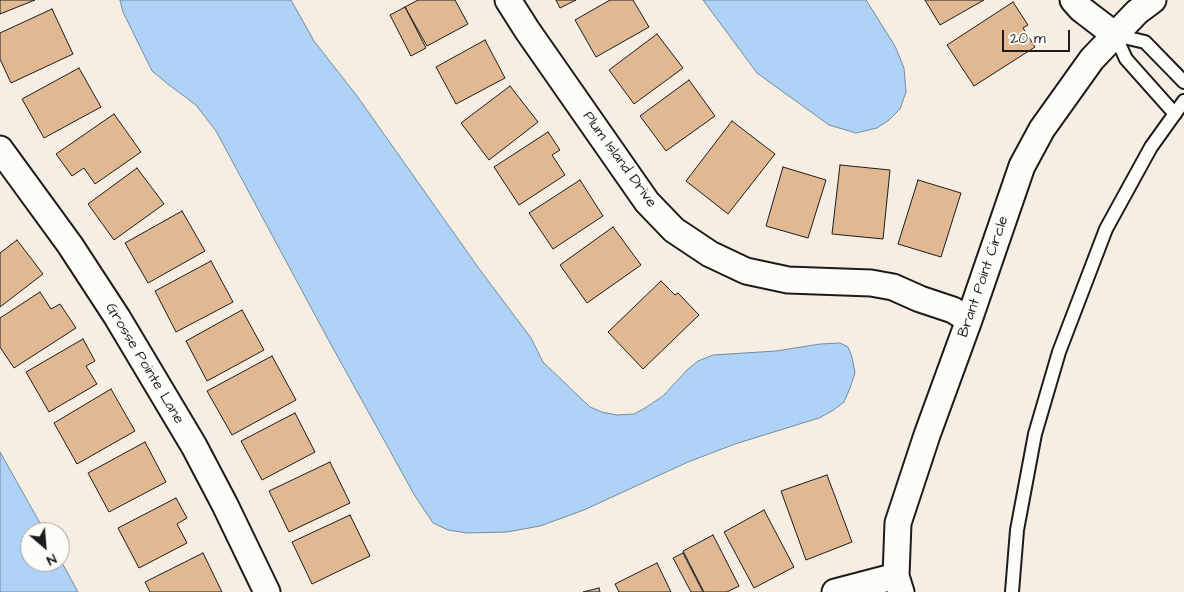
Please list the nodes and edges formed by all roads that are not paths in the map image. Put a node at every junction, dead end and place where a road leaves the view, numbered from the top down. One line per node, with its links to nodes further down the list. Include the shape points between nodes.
1 (508, 0): 9 (street, Plum Island Drive, via 647,202 681,235 710,254 746,271 788,280 871,283 893,287 953,310)
2 (1073, 0): 4 (street)
3 (1153, 0): 4 (street, Brant Point Circle)
4 (1115, 35): 5 (lane, via 1144,42); 7 (lane, via 1126,59); 9 (street, Brant Point Circle, via 1067,93 1022,166)
5 (1184, 82)
6 (1184, 101): 7 (lane)
7 (1175, 114): 13 (lane, via 1151,147 1106,229 1059,352 1035,434 1017,530)
8 (0, 148): 11 (street, Grosse Pointe Lane, via 117,316 194,446)
9 (969, 320): 10 (street, Brant Point Circle, via 898,523)
10 (898, 584): 12 (street)
11 (267, 592)
12 (835, 592)
13 (1012, 592)

